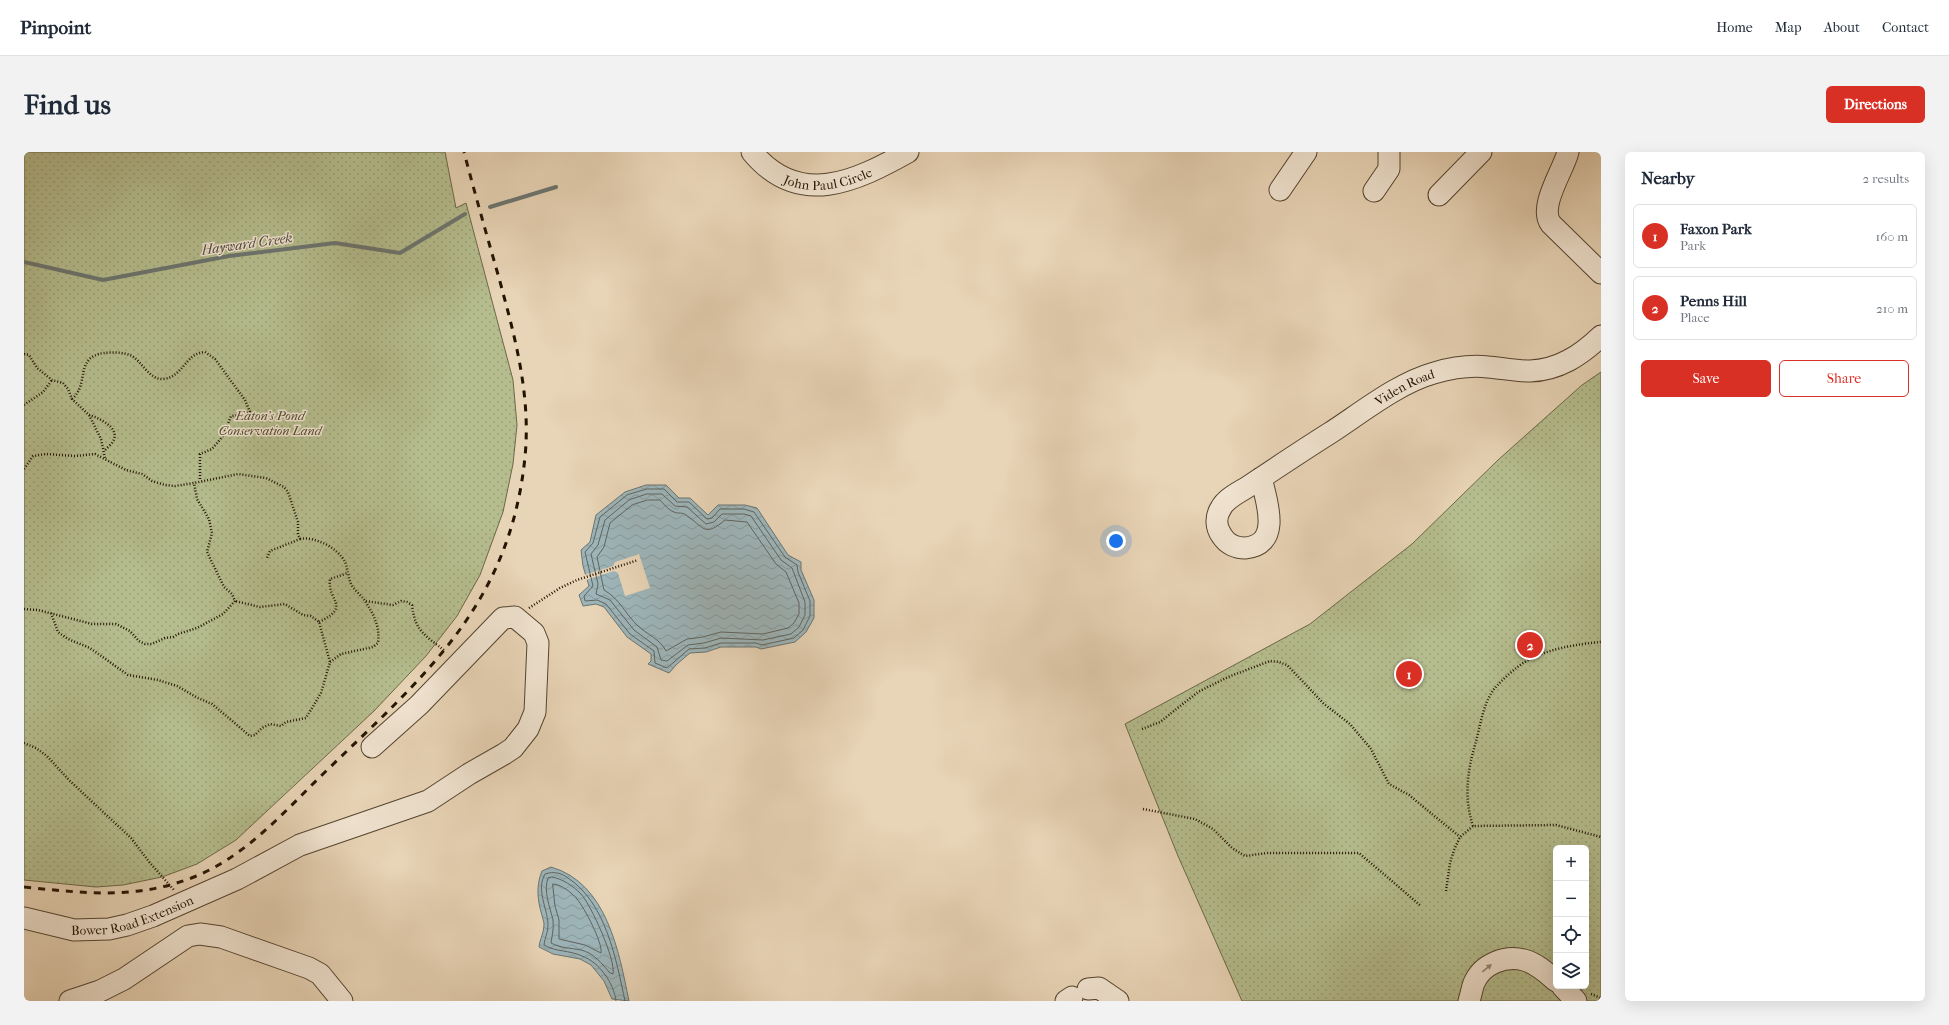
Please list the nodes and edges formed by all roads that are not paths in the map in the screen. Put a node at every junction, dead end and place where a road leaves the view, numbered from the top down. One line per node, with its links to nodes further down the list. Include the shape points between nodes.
1 (752, 152): 2 (street, John Paul Circle, via 778,175 801,183 818,185 837,184 857,178)
2 (908, 152)
3 (1306, 152): 7 (street)
4 (1389, 152): 8 (street, via 1389,168)
5 (1481, 152): 9 (street)
6 (1568, 152): 10 (street, via 1548,204 1547,217)
7 (1280, 190)
8 (1374, 191)
9 (1439, 195)
10 (1601, 273)
11 (1601, 336): 12 (street, Viden Road, via 1580,355 1546,369 1529,371 1471,367 1443,370 1424,376 1398,389)
12 (1261, 478): 12 (street, Viden Road, via 1270,522 1267,533 1257,544 1244,548 1235,546 1220,534 1217,516 1227,500)
13 (372, 747): 14 (street, Bower Road Extension, via 418,705 503,618 515,617 534,633 538,644 535,712 528,729 513,748 428,801 300,845 238,879 153,916 109,929 74,930)
14 (24, 918)
15 (1553, 978): 21 (street, one-way to 15, via 1474,982 1493,962 1508,959 1525,960)
16 (1565, 989): 22 (street)
17 (1075, 996): 20 (street, via 1099,988)
18 (70, 1001): 19 (street, via 100,991 124,979 188,936 200,934 220,937 320,974)
19 (342, 1001)
20 (1118, 1001)
21 (1469, 1001)
22 (1576, 1001)

